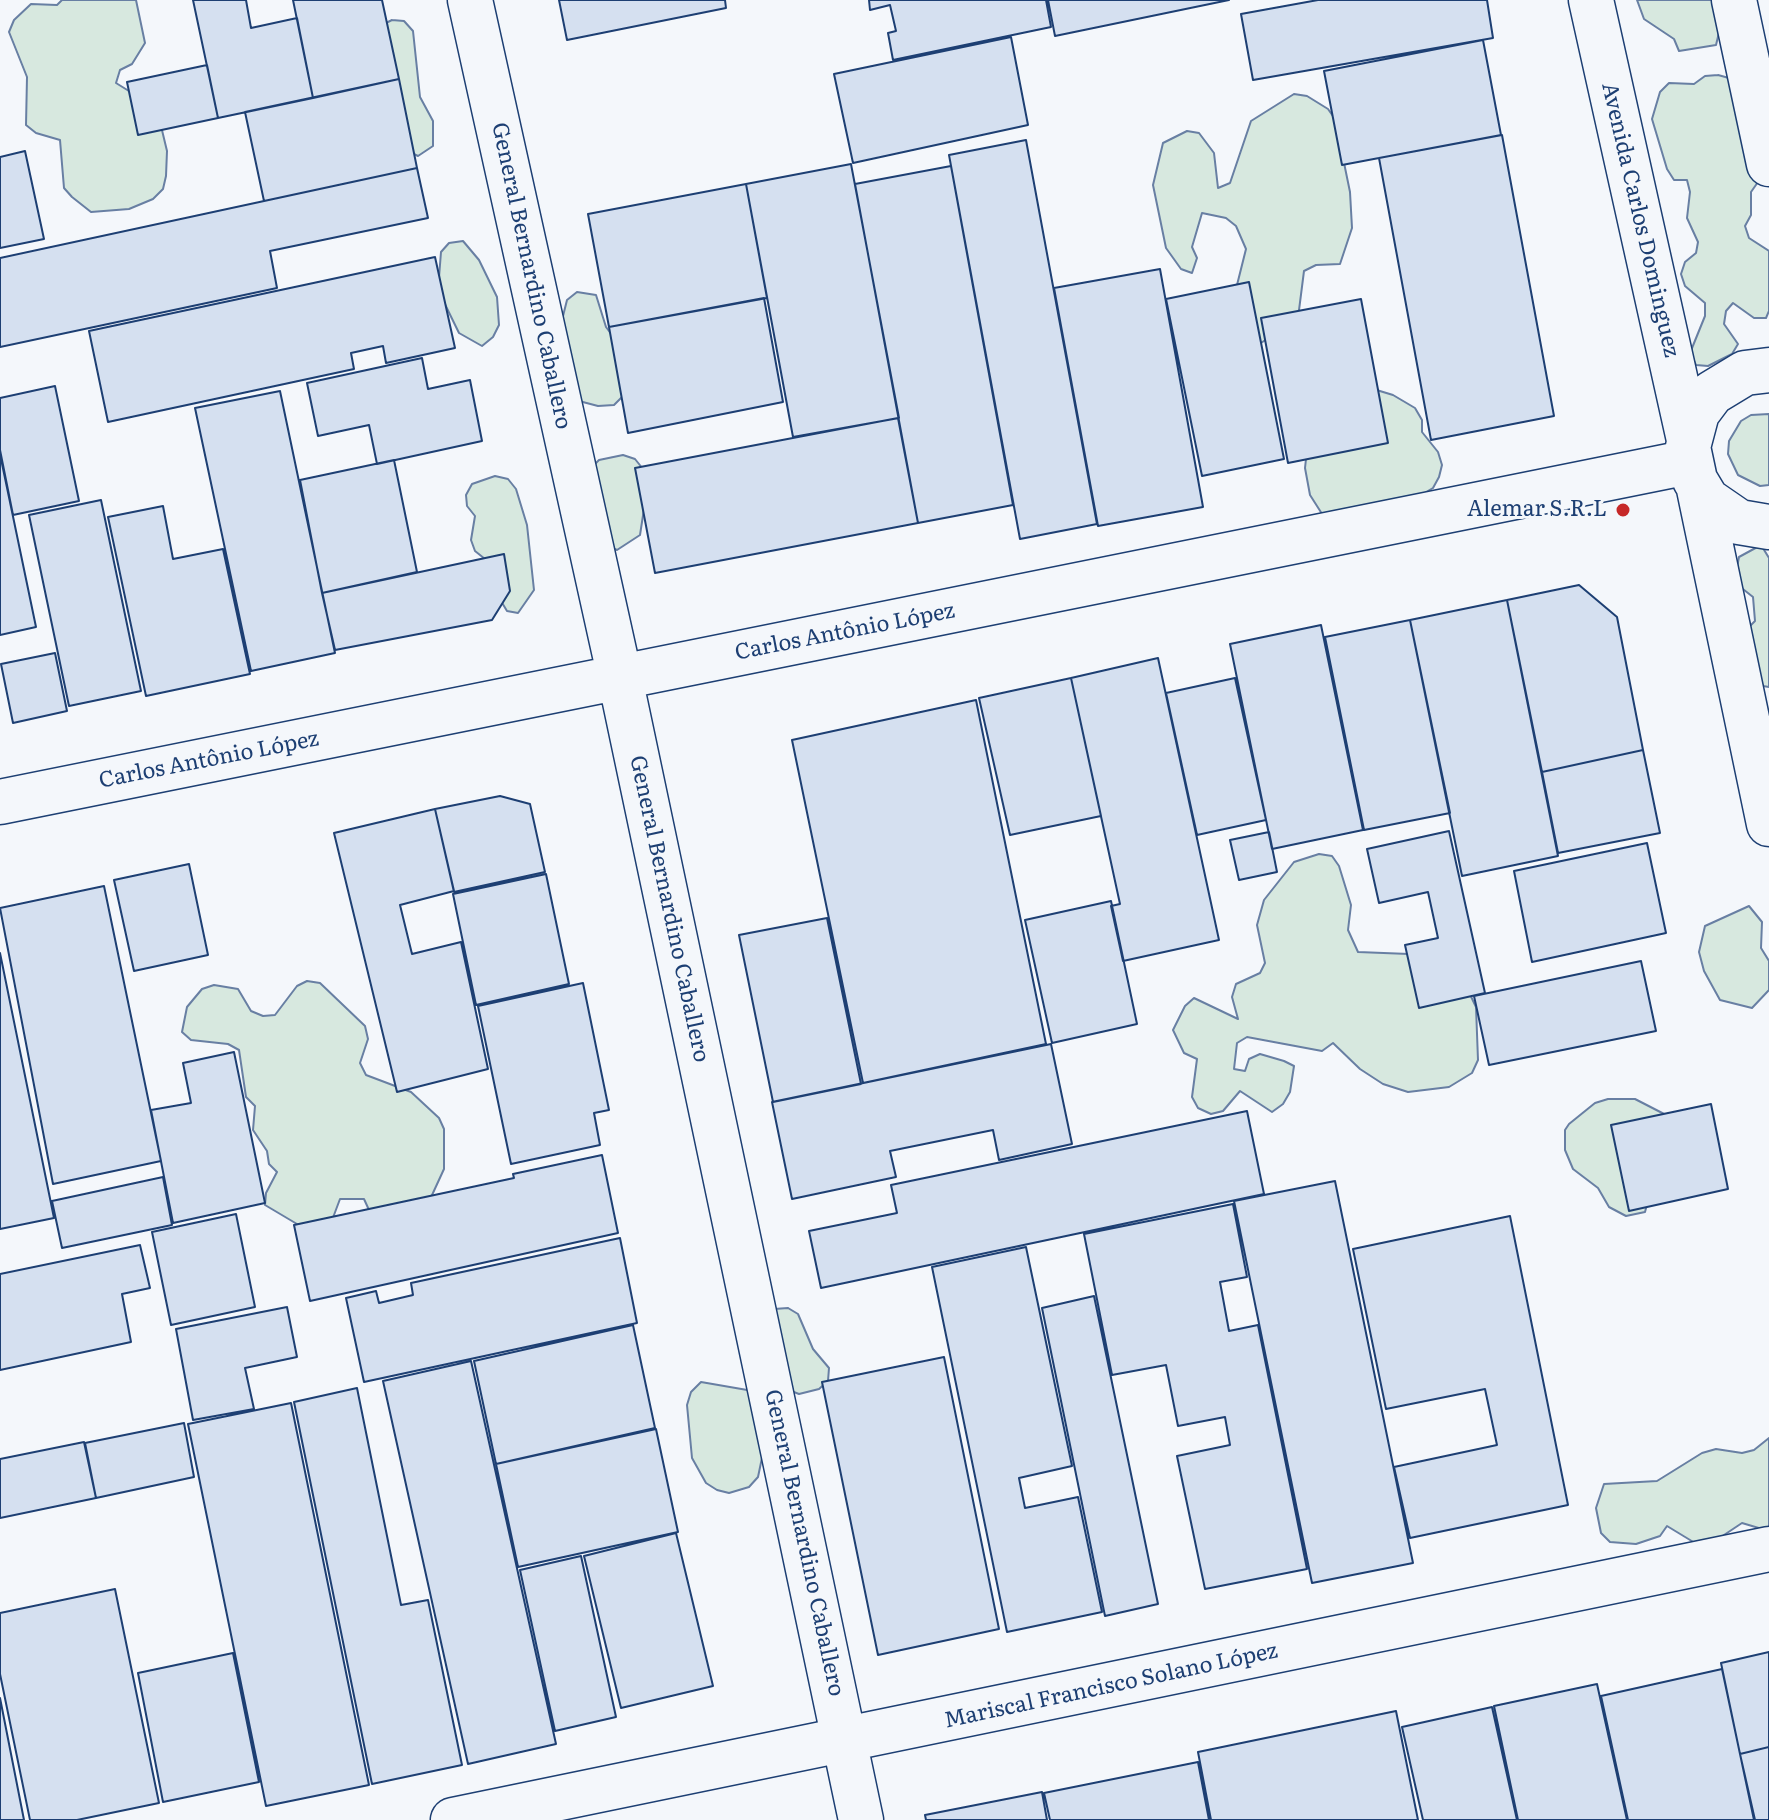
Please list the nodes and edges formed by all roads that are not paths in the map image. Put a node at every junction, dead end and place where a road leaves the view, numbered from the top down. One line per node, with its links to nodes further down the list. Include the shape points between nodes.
1 (470, 0): 8 (street, General Bernardino Caballero)
2 (1591, 0): 6 (street, Avenida Carlos Dominguez)
3 (1734, 0): 4 (street)
4 (1769, 164)
5 (1769, 370): 6 (street, via 1745,373 1712,393 1697,413)
6 (1693, 464): 7 (street, via 1727,516); 8 (street, Carlos Antônio López); 10 (street, Avenida Carlos Dominguez)
7 (1769, 527)
8 (620, 678): 9 (street, Carlos Antônio López); 12 (street, General Bernardino Caballero)
9 (0, 802)
10 (1769, 824)
11 (1769, 1549): 12 (street, Mariscal Francisco Solano López)
12 (846, 1741): 13 (street, Mariscal Francisco Solano López); 14 (street, General Bernardino Caballero)
13 (453, 1820)
14 (861, 1820)

